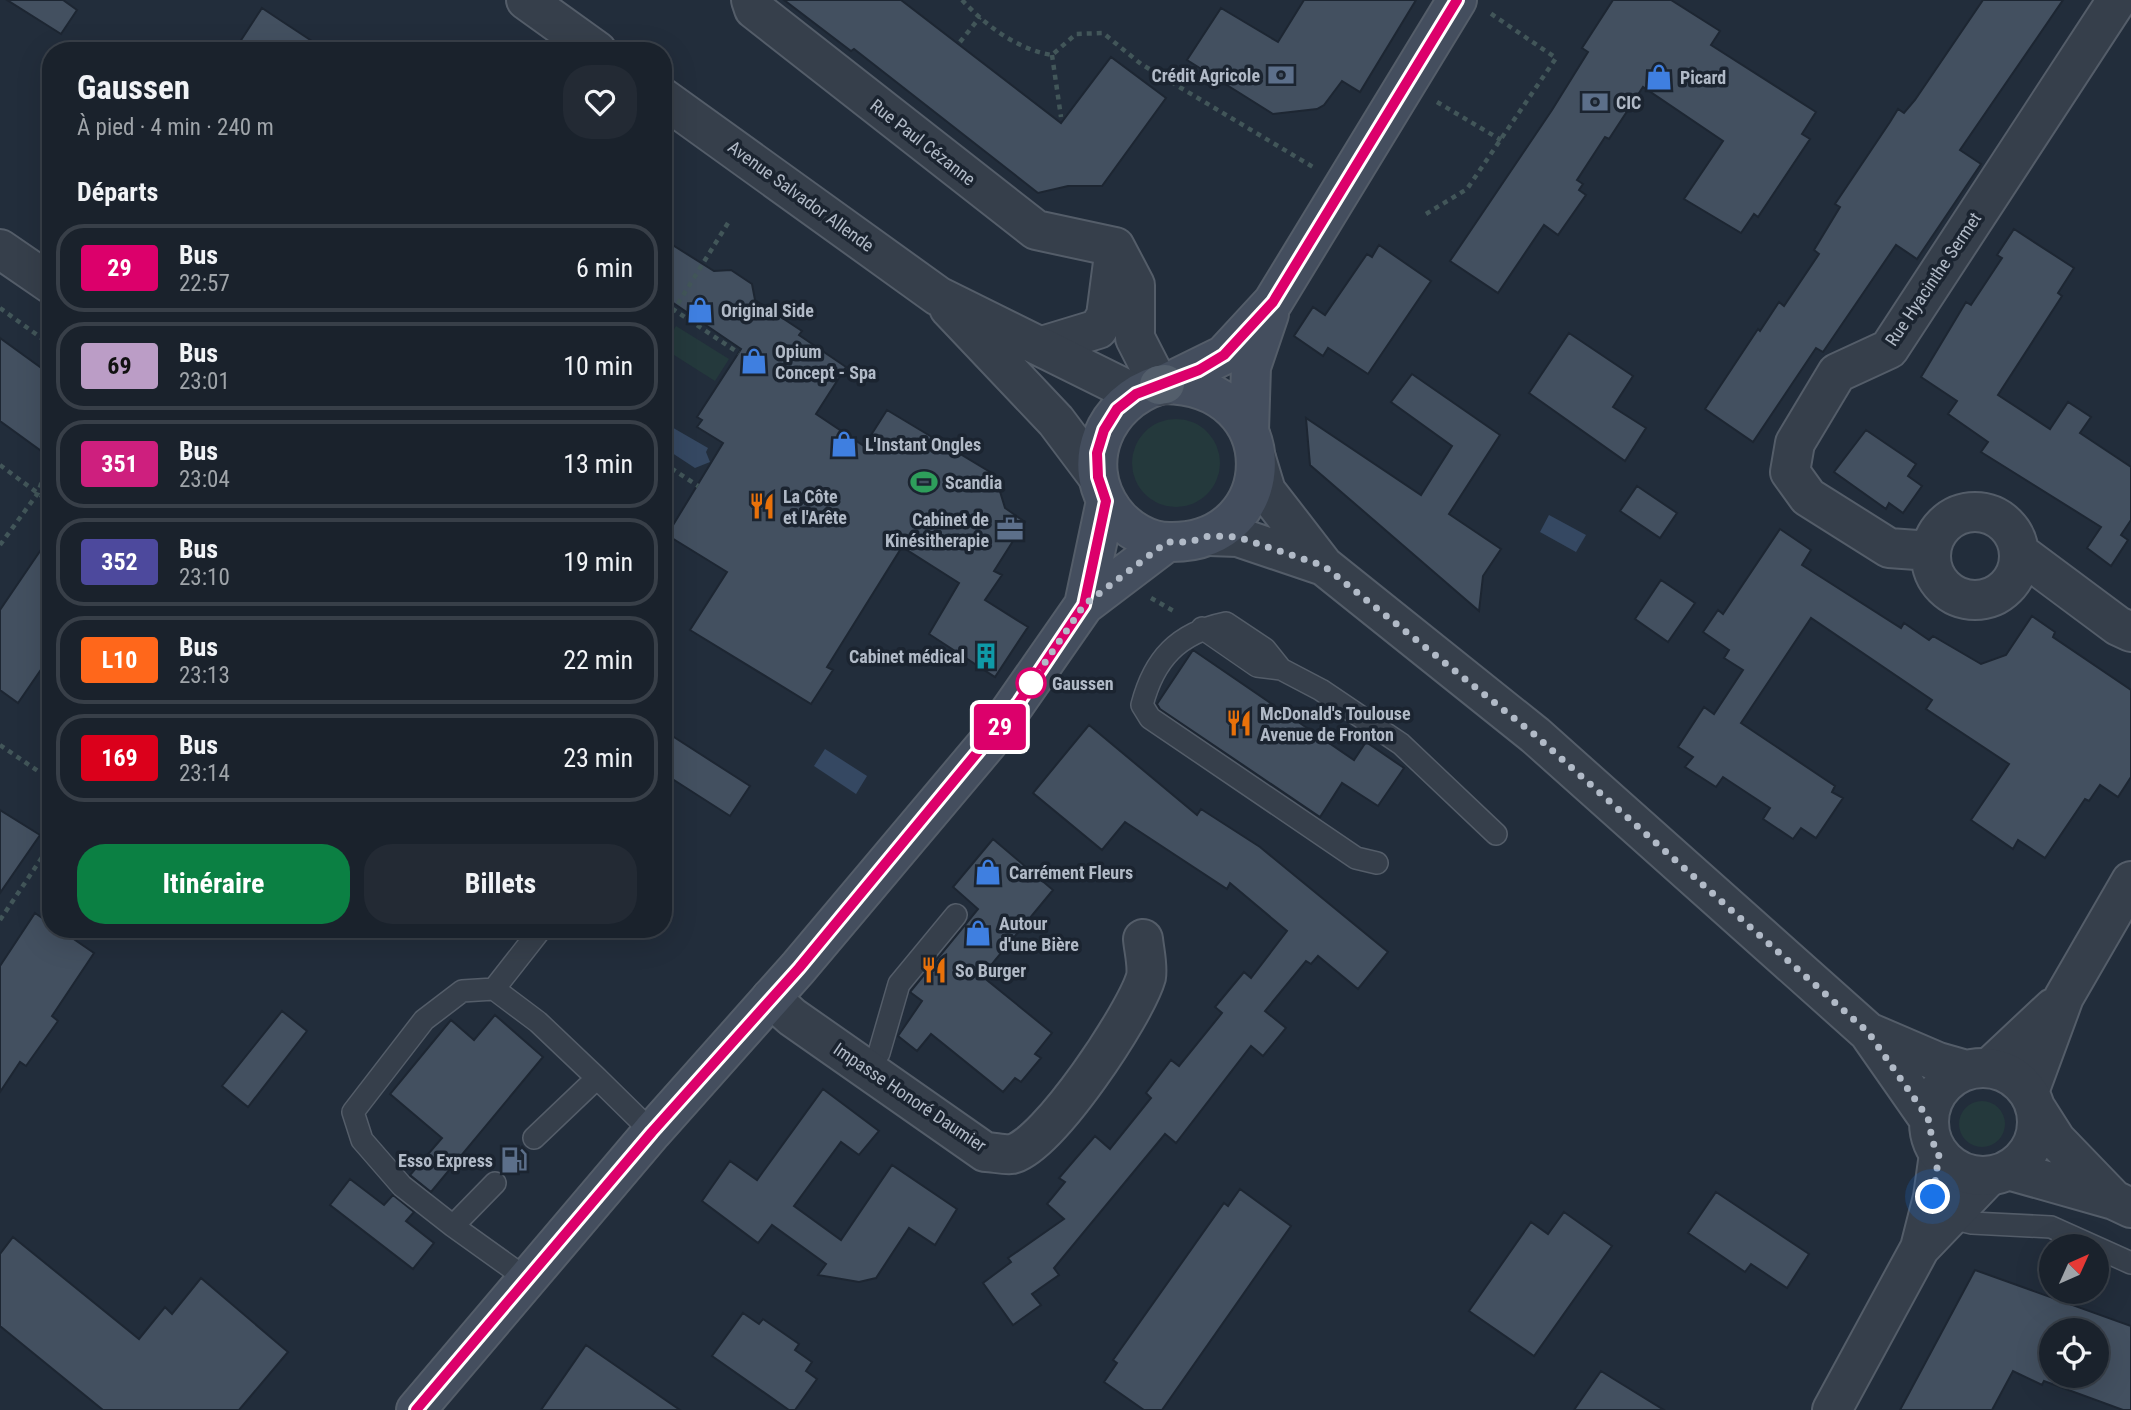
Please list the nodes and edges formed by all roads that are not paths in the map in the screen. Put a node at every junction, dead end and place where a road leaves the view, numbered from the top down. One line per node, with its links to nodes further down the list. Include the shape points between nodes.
1 (526, 0): 5 (street)
2 (751, 0): 7 (street, Rue Paul Cézanne, via 754,9 1035,230)
3 (2117, 0): 18 (street, Rue Hyacinthe Sermet, via 1889,349 1837,373 1795,443 1790,472 1808,497 1889,548)
4 (1470, 4): 11 (main road, via 1405,86)
5 (584, 42)
6 (672, 104): 10 (street, Avenue Salvador Allende)
7 (1115, 247): 12 (street, via 1106,316 1098,329); 13 (street, via 1135,285 1135,338)
8 (0, 249): 9 (street)
9 (42, 278)
10 (938, 296): 12 (street, Avenue Salvador Allende); 15 (street, Avenue Salvador Allende, via 1056,421)
11 (1273, 302): 13 (main road, via 1224,355); 14 (main road, via 1251,368)
12 (1042, 346): 13 (street, Avenue Salvador Allende)
13 (1153, 388): 14 (main road, via 1191,384 1215,394 1235,409); 15 (main road, via 1117,409 1104,430 1097,453)
14 (1253, 444): 16 (main road, via 1254,482 1245,504 1230,523); 20 (street, via 1266,491)
15 (1102, 489): 17 (main road, via 1132,529); 21 (main road)
16 (1209, 536): 17 (main road); 20 (street, via 1238,537)
17 (1167, 542): 21 (main road)
18 (1931, 551): 19 (street, via 1937,533 1950,519 1967,512 1986,512 2002,520 2015,535); 19 (street, via 1934,572 1945,589 1964,599 1985,600 2004,591 2016,574)
19 (2020, 553): 22 (street)
20 (1324, 566): 32 (street, via 1535,735)
21 (1084, 605): 31 (main road, via 990,740)
22 (2131, 632)
23 (1496, 834): 24 (lane, via 1401,744 1281,669 1265,649 1226,622 1202,628 1177,645 1150,675 1142,705 1150,718 1356,858)
24 (1377, 863)
25 (2131, 881): 30 (street)
26 (956, 915): 33 (lane, via 899,984 878,1053)
27 (534, 938): 29 (lane)
28 (1143, 939): 33 (street, Impasse Honoré Daumier, via 1146,975 1094,1070 1035,1140 1012,1154 985,1152)
29 (494, 989): 35 (lane, via 538,1022); 45 (lane, via 462,991 424,1020 353,1112 362,1140 394,1177)
30 (2064, 997): 34 (street); 36 (street)
31 (771, 998): 33 (street, Impasse Honoré Daumier); 38 (main road)
32 (1868, 1032): 34 (street, via 1938,1062); 37 (street)
33 (866, 1068)
34 (1978, 1069): 36 (street, via 2019,1080); 37 (street, via 1940,1088)
35 (597, 1078): 38 (lane); 39 (lane)
36 (2032, 1100): 41 (street, via 2038,1126 2033,1144 2023,1159); 43 (street, via 2056,1140)
37 (1928, 1118): 40 (street)
38 (652, 1132): 48 (main road)
39 (534, 1138)
40 (1939, 1154): 41 (street, via 1962,1172); 46 (street)
41 (1999, 1173): 43 (street); 44 (street)
42 (495, 1183): 45 (lane)
43 (2122, 1204)
44 (1951, 1218): 46 (street); 47 (lane, via 2051,1227)
45 (453, 1226): 48 (lane)
46 (1920, 1248): 50 (street)
47 (2131, 1263)
48 (527, 1279): 49 (main road)
49 (416, 1410)
50 (1832, 1410)

